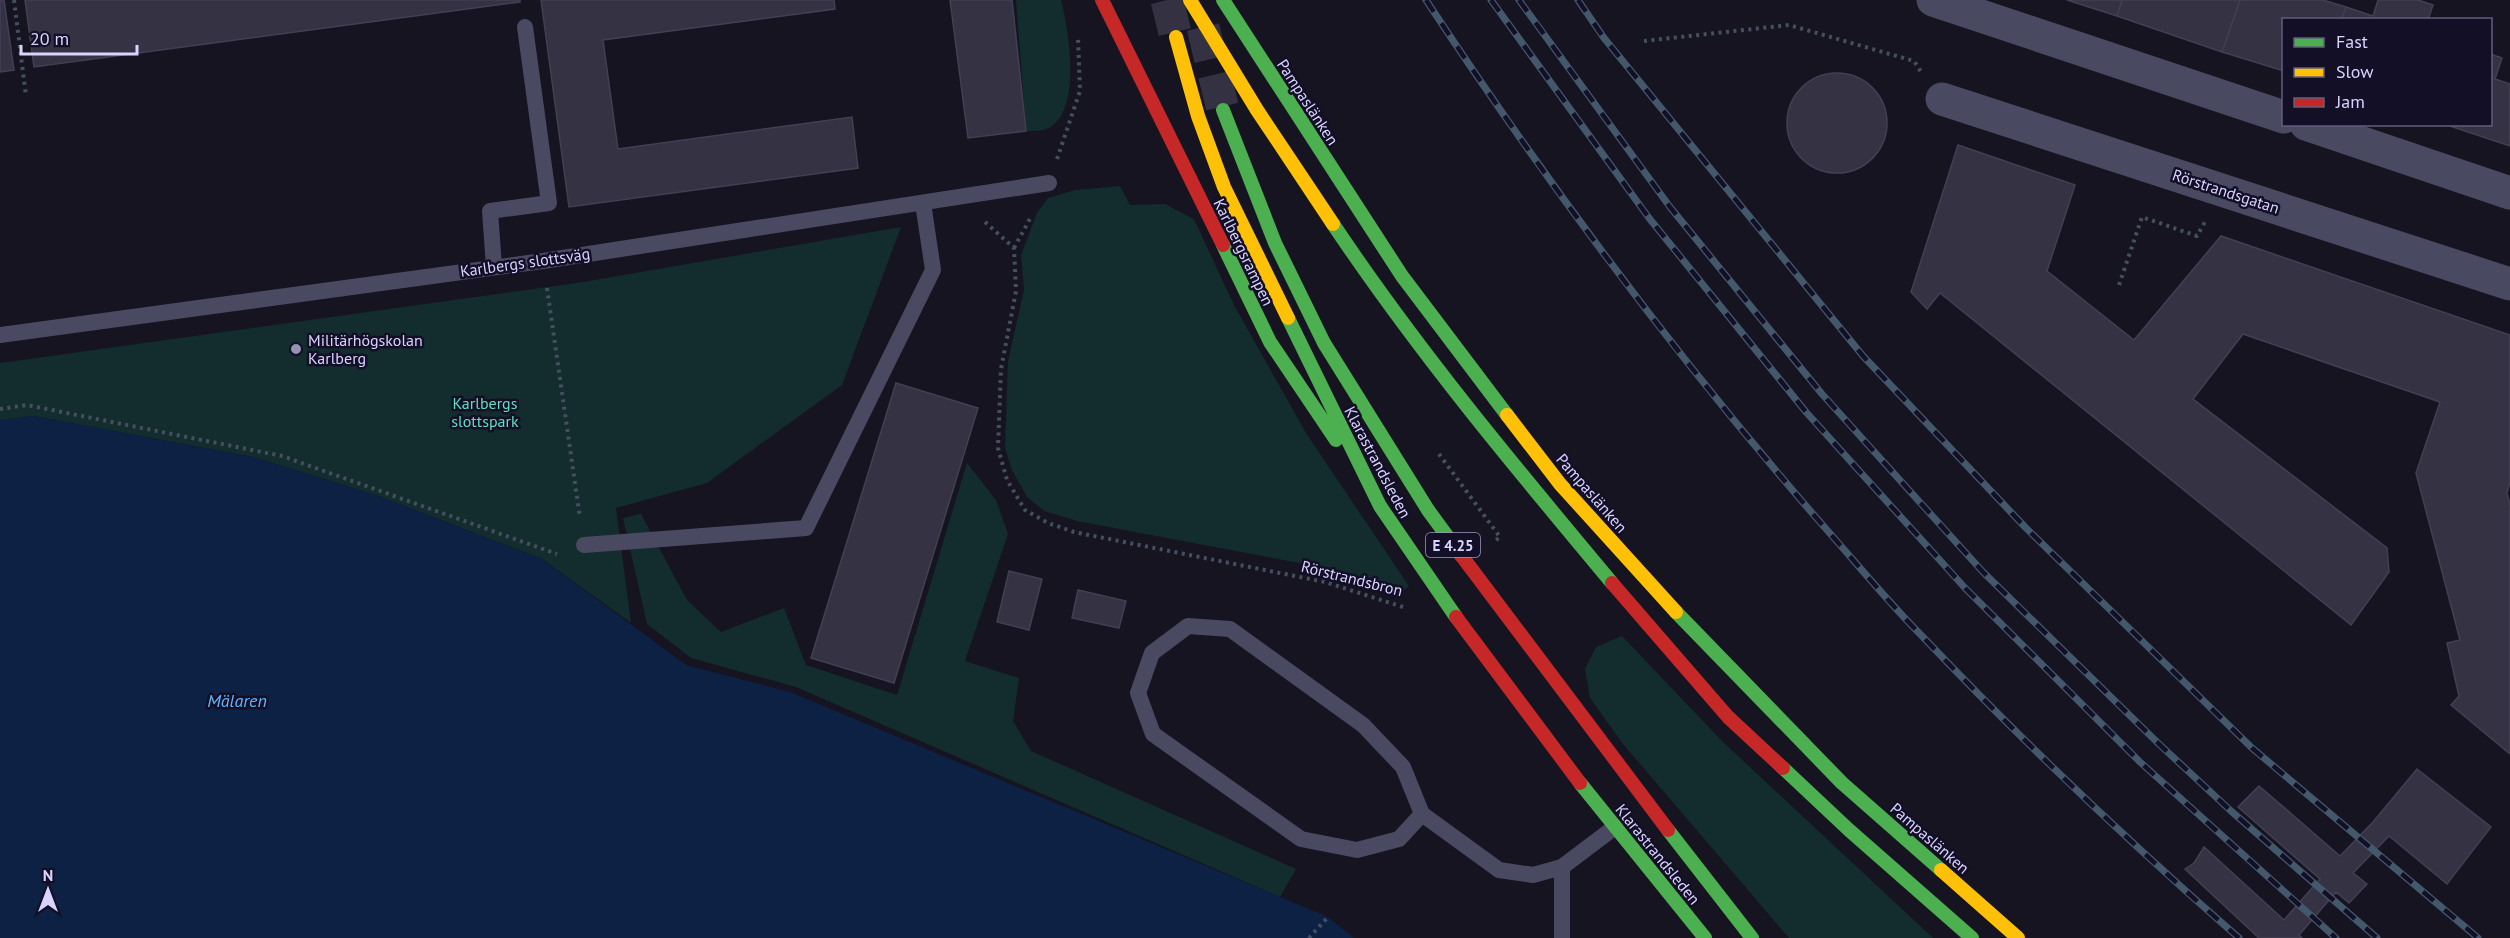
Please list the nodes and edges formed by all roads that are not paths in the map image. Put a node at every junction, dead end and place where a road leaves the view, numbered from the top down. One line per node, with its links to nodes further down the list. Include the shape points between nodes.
1 (1102, 0): 17 (main road, Karlbergsrampen, via 1270,342)
2 (1190, 0): 25 (main road, via 1257,110 1376,288 1475,418 1610,580 1728,717)
3 (1222, 0): 26 (main road, Pampaslänken, via 1402,276 1560,483 1688,625 1842,783)
4 (1933, 0): 9 (street)
5 (525, 27): 14 (lane, via 549,203 490,211)
6 (1176, 37): 17 (main road, Klarastrandsleden / E 4.25, via 1198,116 1224,187)
7 (1942, 99): 15 (street, Rörstrandsgatan)
8 (1223, 110): 24 (main road, Klarastrandsleden / E 4.25, via 1275,243 1324,343 1428,510 1611,757)
9 (2282, 117)
10 (2312, 126): 12 (street)
11 (1049, 183): 13 (lane, Karlbergs slottsväg)
12 (2510, 193)
13 (923, 203): 14 (lane, Karlbergs slottsväg); 18 (lane, via 933,270 806,528)
14 (494, 267): 16 (lane, Karlbergs slottsväg)
15 (2510, 284)
16 (0, 335)
17 (1380, 506): 20 (main road, Klarastrandsleden / E 4.25, via 1472,640)
18 (584, 545)
19 (1422, 814): 19 (lane, via 1403,767 1363,725 1230,629 1188,626 1152,653 1138,693 1153,734 1302,839 1357,850 1399,839); 21 (lane, via 1499,870 1533,875)
20 (1615, 827): 21 (lane); 23 (main road, Klarastrandsleden / E 4.25)
21 (1562, 867): 22 (lane)
22 (1562, 938)
23 (1706, 938)
24 (1752, 938)
25 (1972, 938)
26 (2018, 938)

